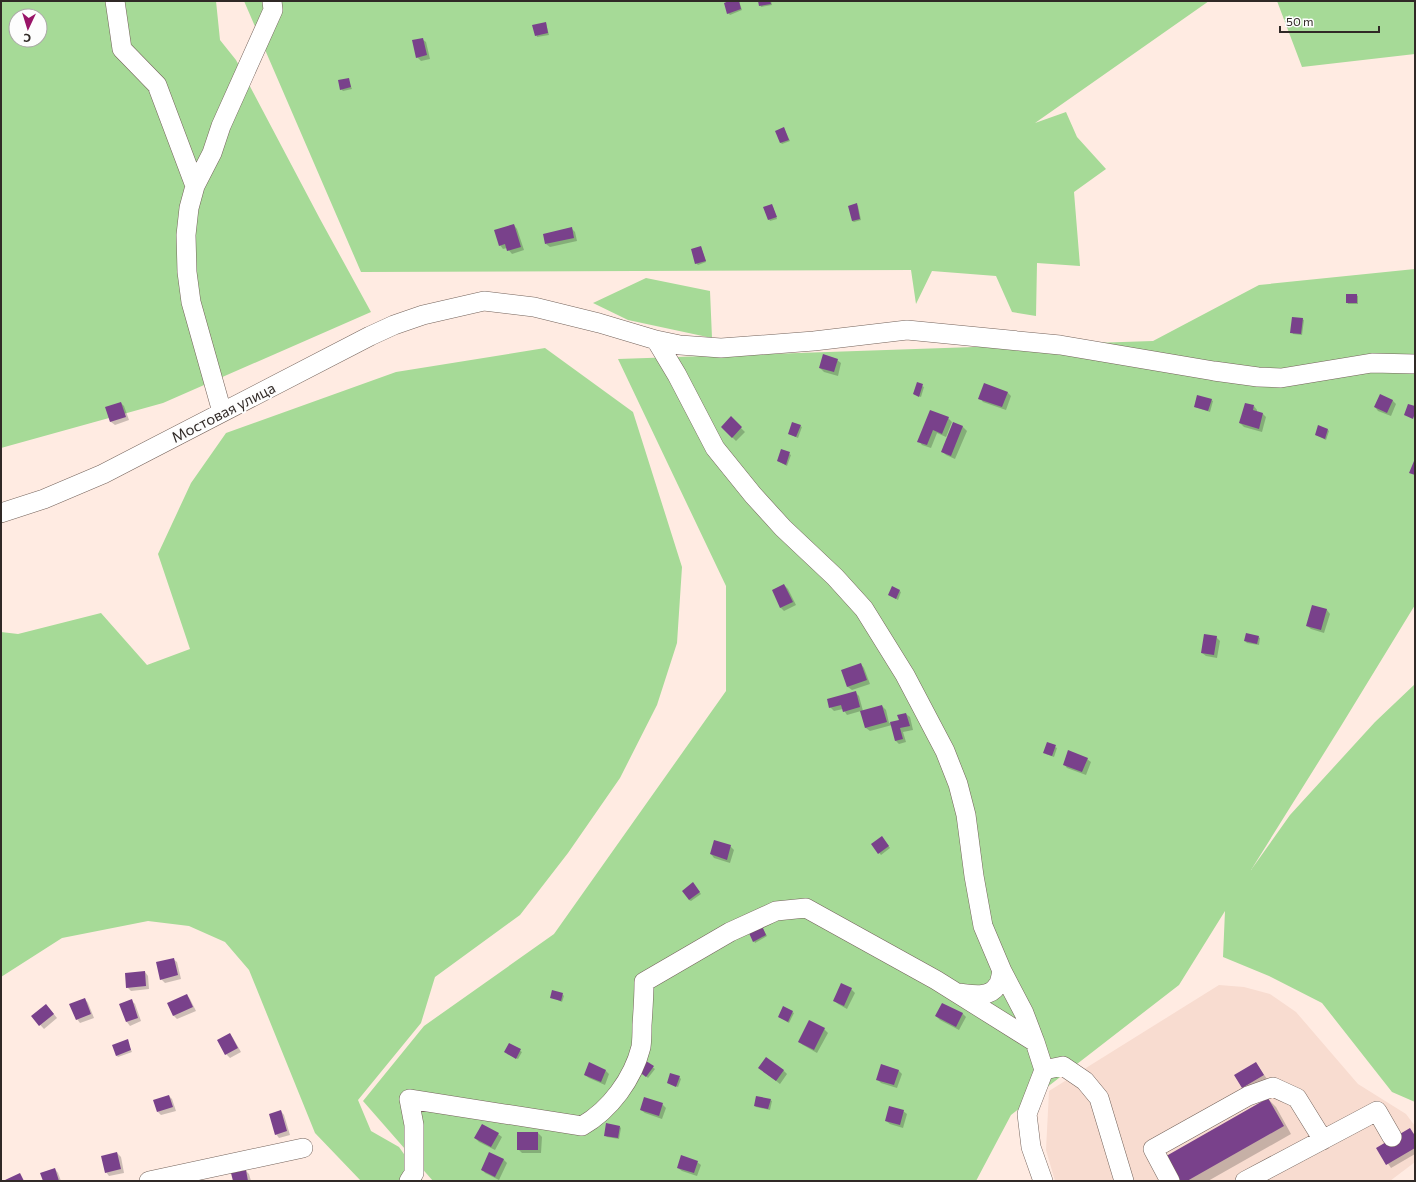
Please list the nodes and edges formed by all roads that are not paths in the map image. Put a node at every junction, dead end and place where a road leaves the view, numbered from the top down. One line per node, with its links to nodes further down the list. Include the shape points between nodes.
1 (115, 1): 3 (street, via 122,49 157,85)
2 (272, 1): 3 (street, via 273,10 221,126 212,153)
3 (195, 186): 6 (street, via 186,235 187,272 191,302)
4 (656, 340): 5 (street, Мостовая улица, via 680,345 721,348 907,330 1060,345 1214,371 1281,378 1372,363); 6 (street, Мостовая улица, via 534,307 484,301 394,325); 8 (street, via 715,448 778,523 835,577 864,609 904,675 945,751 958,784 966,815 983,926)
5 (1415, 364)
6 (222, 412): 7 (street, Мостовая улица, via 103,474 44,499)
7 (1, 513)
8 (1002, 971): 9 (street, via 998,986 989,992 978,995); 10 (street)
9 (957, 993): 10 (street); 16 (street, via 806,908 776,911 730,932 644,982 641,1046 633,1069 605,1110 582,1126 408,1100 414,1125 414,1173)
10 (1036, 1042): 11 (street)
11 (1044, 1070): 17 (street, via 1027,1114 1031,1146); 18 (street, via 1063,1066 1085,1081 1099,1098)
12 (1392, 1137): 13 (street, via 1377,1111)
13 (1323, 1140): 19 (street, via 1298,1098 1273,1087 1248,1096 1153,1149); 20 (street)
14 (303, 1148): 15 (street)
15 (149, 1181)
16 (409, 1181)
17 (1042, 1181)
18 (1124, 1181)
19 (1170, 1181)
20 (1245, 1181)

